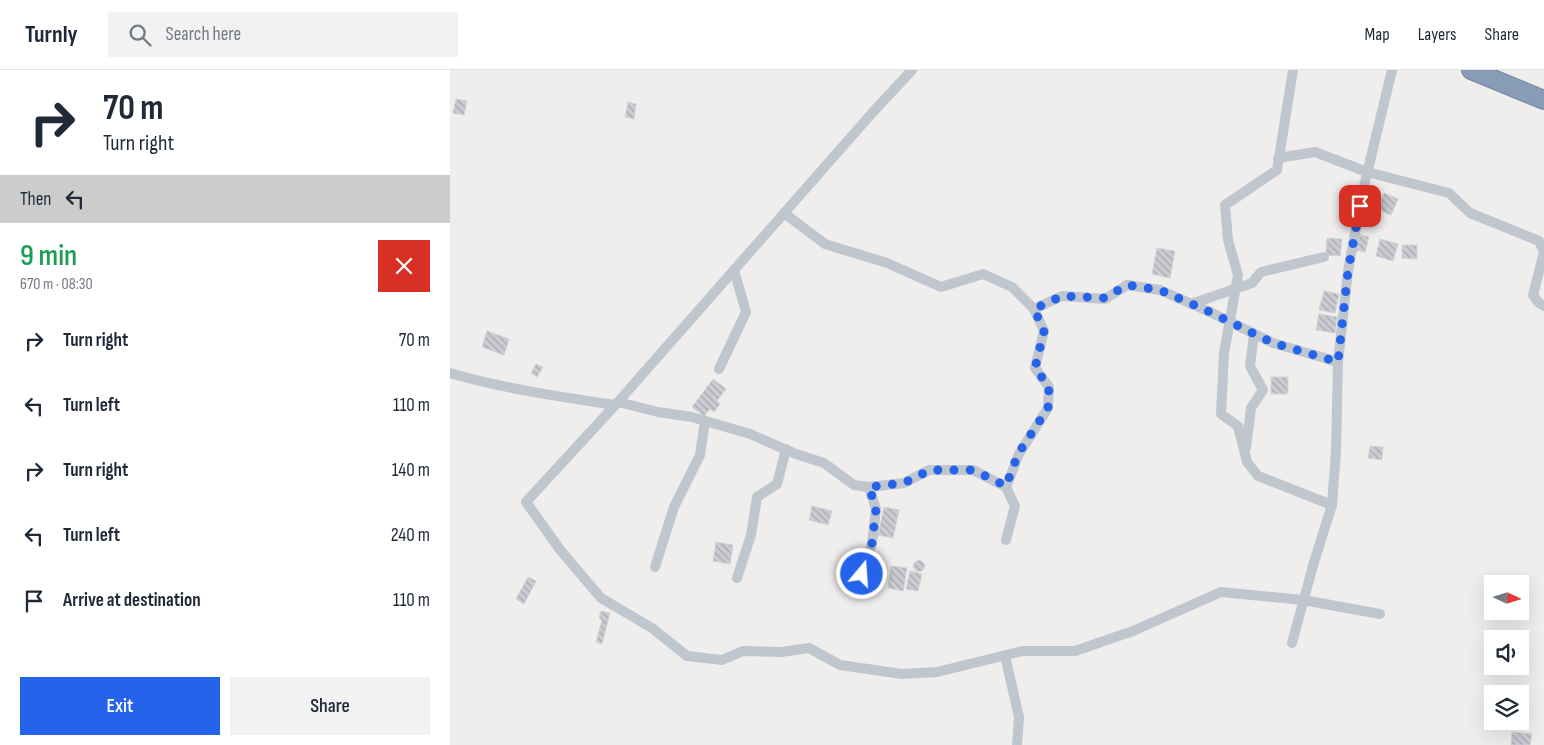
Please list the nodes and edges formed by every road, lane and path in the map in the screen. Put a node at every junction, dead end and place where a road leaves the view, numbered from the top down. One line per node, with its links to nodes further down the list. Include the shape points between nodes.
1 (912, 70): 10 (street)
2 (1293, 70): 8 (street)
3 (1392, 70): 9 (street)
4 (1471, 70): 7 (highway)
5 (1502, 70): 6 (highway)
6 (1544, 87)
7 (1544, 100)
8 (1278, 158): 9 (street, via 1314,152); 13 (street, via 1276,170 1225,205 1228,240 1238,275)
9 (1367, 172): 15 (street, via 1449,194 1470,213 1539,242 1544,252 1533,295); 19 (street, via 1348,271)
10 (784, 213): 12 (street); 16 (street, via 825,244 887,263 941,287 982,274 1012,287)
11 (1324, 257): 13 (street, via 1261,272 1252,283)
12 (734, 270): 20 (street, via 746,312); 22 (street)
13 (1236, 288): 14 (street); 17 (street)
14 (1191, 304): 16 (street, via 1160,290 1127,285 1105,298 1062,296); 17 (street)
15 (1544, 306)
16 (1034, 309): 26 (street, via 1044,331 1035,368 1049,387 1048,408 1018,454)
17 (1230, 322): 18 (street); 25 (street, via 1224,353 1221,414 1238,426)
18 (1254, 334): 19 (street, via 1273,343); 25 (street, via 1250,366 1263,390 1252,408)
19 (1338, 362): 28 (street)
20 (719, 369)
21 (450, 373): 22 (street, via 554,396 608,404)
22 (618, 402): 23 (street); 36 (street, via 526,502 560,550 601,598 652,628 687,656 722,660 743,651 781,652 809,648 840,665 902,674 936,672)
23 (706, 421): 24 (street); 30 (street, via 700,455 674,507)
24 (786, 449): 27 (street, via 824,463 854,485); 31 (street, via 776,484 757,497 751,535)
25 (1245, 455): 28 (street, via 1258,476)
26 (1006, 486): 27 (street, via 973,470 930,470 904,483); 29 (street, via 1015,506)
27 (869, 487): 32 (street, via 876,509 872,543)
28 (1332, 505): 33 (street)
29 (1006, 540)
30 (655, 567)
31 (736, 578)
32 (857, 589)
33 (1303, 600): 34 (street); 35 (street); 36 (street, via 1221,592 1075,651 1023,651)
34 (1380, 614)
35 (1292, 643)
36 (1005, 656): 37 (street, via 1019,717)
37 (1017, 745)

